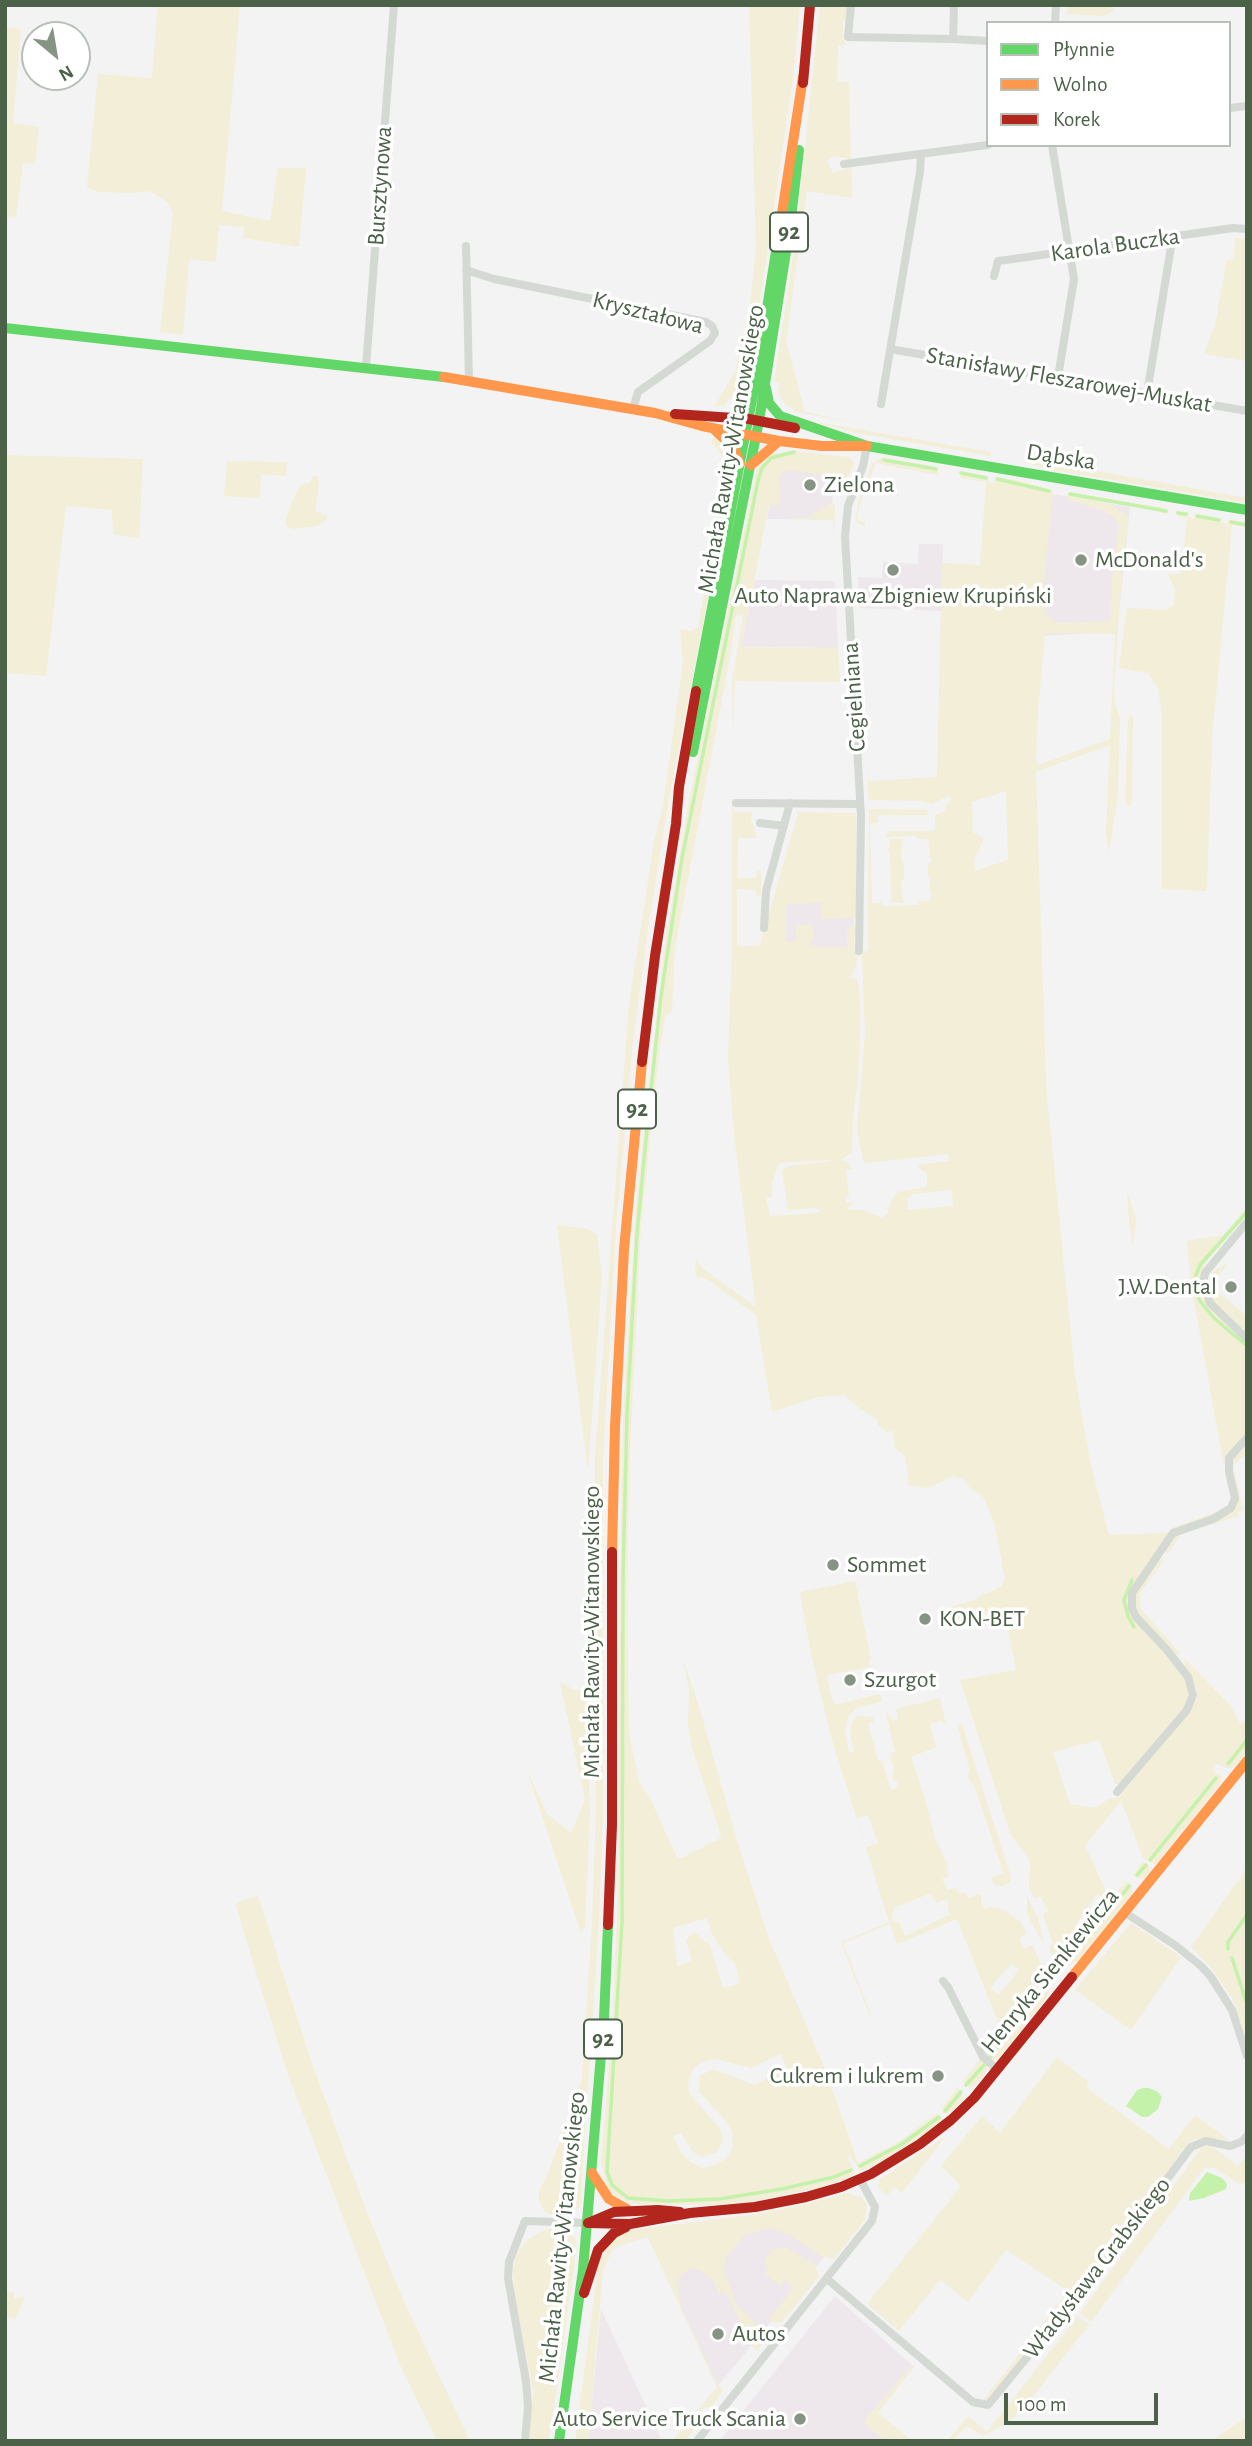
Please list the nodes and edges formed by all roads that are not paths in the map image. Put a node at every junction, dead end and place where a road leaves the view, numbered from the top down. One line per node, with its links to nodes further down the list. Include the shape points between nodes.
1 (394, 5): 20 (street, Bursztynowa)
2 (810, 5): 7 (main road, Michała Rawity-Witanowskiego / 92)
3 (851, 5): 5 (street, via 848,37)
4 (954, 5): 5 (street)
5 (953, 39): 6 (street)
6 (986, 41)
7 (803, 77): 23 (main road, Michała Rawity-Witanowskiego / 92, via 793,207); 29 (main road, Michała Rawity-Witanowskiego / 92)
8 (986, 145): 10 (street)
9 (1052, 147): 15 (street)
10 (921, 155): 11 (street); 19 (street, Stanisławy Fleszarowej-Muskat)
11 (844, 164)
12 (1247, 229): 13 (street, Karola Buczka)
13 (1171, 237): 15 (street, Karola Buczka); 24 (street)
14 (466, 246): 16 (street)
15 (1069, 252): 17 (street, Karola Buczka, via 998,261); 21 (street, via 1074,282)
16 (466, 270): 22 (street); 26 (street, Kryształowa, via 712,326 715,332 710,341 638,392)
17 (994, 276)
18 (5, 328): 20 (main road, Dąbska)
19 (890, 349): 21 (street, Stanisławy Fleszarowej-Muskat); 25 (street, Stanisławy Fleszarowej-Muskat)
20 (366, 367): 22 (main road, Dąbska)
21 (1058, 377): 24 (street, Stanisławy Fleszarowej-Muskat)
22 (469, 381): 26 (main road, Dąbska)
23 (765, 385): 29 (main road, Michała Rawity-Witanowskiego / 92); 32 (main road, Dąbska, via 769,403 780,416)
24 (1147, 393): 27 (street, Stanisławy Fleszarowej-Muskat)
25 (881, 404)
26 (633, 409): 28 (main road, Dąbska)
27 (1247, 411)
28 (655, 413): 29 (main road, Dąbska); 30 (main road, Dąbska)
29 (754, 420): 31 (main road, Michała Rawity-Witanowskiego / 92); 32 (main road, Dąbska)
30 (713, 428): 31 (main road, Dąbska); 35 (main road)
31 (751, 435): 33 (main road, Dąbska); 35 (main road, Michała Rawity-Witanowskiego / 92)
32 (831, 435): 34 (main road, Dąbska)
33 (779, 441): 34 (main road, Dąbska); 35 (main road)
34 (867, 446): 36 (main road, Dąbska); 39 (street, Cegielniana, via 848,506 845,537)
35 (746, 464): 54 (main road, Michała Rawity-Witanowskiego / 92, via 676,824 655,956 628,1193 612,1522 610,1907)
36 (1247, 510)
37 (736, 803): 38 (street)
38 (790, 803): 39 (street); 41 (street)
39 (860, 804): 43 (street, Cegielniana)
40 (760, 823): 41 (street)
41 (784, 826): 42 (street, via 766,891)
42 (764, 928)
43 (859, 951)
44 (1247, 1222): 45 (street, via 1205,1273 1203,1284 1210,1303)
45 (1247, 1339)
46 (1247, 1438): 48 (street, via 1229,1458 1233,1504 1223,1514 1180,1529 1169,1538 1132,1593 1138,1621 1167,1650 1192,1685 1193,1695 1191,1706)
47 (1247, 1761): 49 (main road, Henryka Sienkiewicza)
48 (1117, 1792)
49 (1124, 1912): 51 (street, via 1201,1966 1219,1987); 52 (main road, Henryka Sienkiewicza)
50 (943, 1981): 52 (street, via 983,2057)
51 (1247, 2056)
52 (997, 2069): 55 (main road, Henryka Sienkiewicza, via 941,2129)
53 (1247, 2136): 60 (street, Władysława Grabskiego, via 1230,2146 1206,2141 1191,2147 1110,2256 988,2405 973,2402)
54 (592, 2173): 56 (main road, via 609,2199); 58 (main road, Michała Rawity-Witanowskiego / 92)
55 (860, 2179): 57 (main road, Henryka Sienkiewicza, via 822,2193 768,2204); 60 (street, via 874,2202 874,2215)
56 (630, 2210): 57 (main road, Henryka Sienkiewicza); 58 (main road, Henryka Sienkiewicza)
57 (690, 2213): 59 (main road, Henryka Sienkiewicza)
58 (588, 2223): 59 (main road, Henryka Sienkiewicza); 61 (main road, Michała Rawity-Witanowskiego / 92); 62 (street, Henryka Sienkiewicza, via 525,2221 509,2262 510,2295 526,2381)
59 (630, 2224): 61 (main road, Henryka Sienkiewicza, via 598,2250)
60 (827, 2279): 64 (street)
61 (576, 2323): 63 (main road, Michała Rawity-Witanowskiego / 92)
62 (525, 2441)
63 (559, 2441)
64 (697, 2441)

